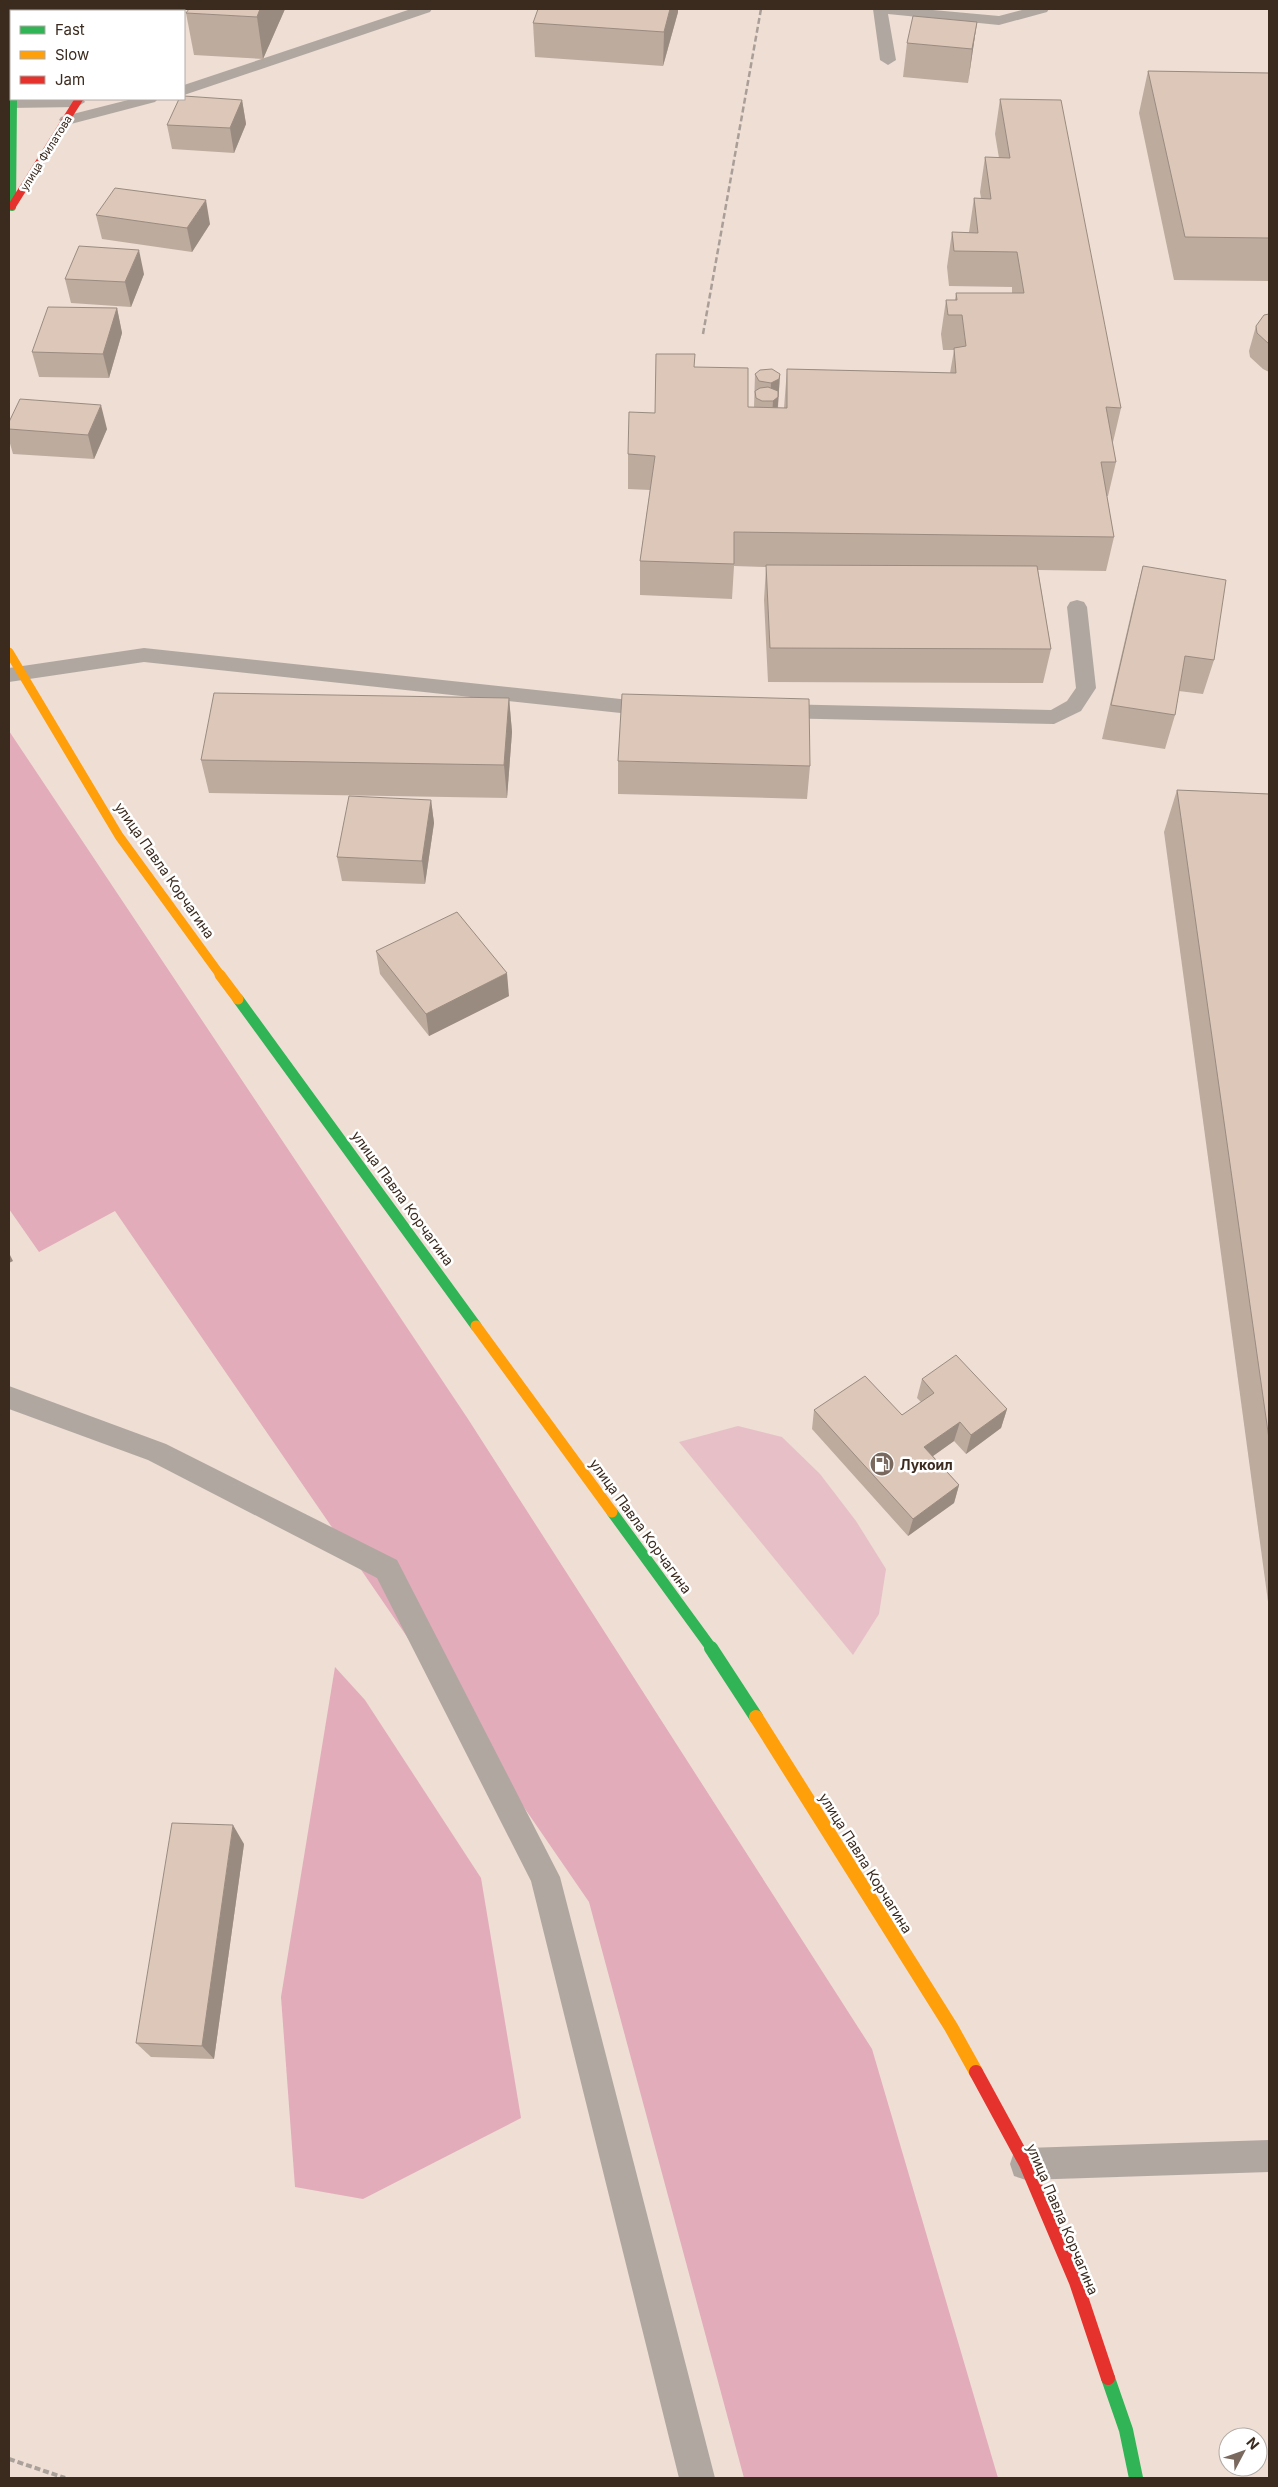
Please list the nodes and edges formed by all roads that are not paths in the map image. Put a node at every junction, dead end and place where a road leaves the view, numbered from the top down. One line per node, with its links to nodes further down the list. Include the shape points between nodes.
1 (425, 9): 5 (lane)
2 (880, 9): 3 (lane, via 999,21); 4 (lane)
3 (1042, 9)
4 (888, 60)
5 (185, 90)
6 (12, 100): 10 (main road, улица Филатова, via 11,211)
7 (56, 100): 9 (lane)
8 (146, 100): 10 (lane)
9 (78, 101): 10 (main road, улица Филатова)
10 (67, 120)
11 (1076, 607): 15 (lane, via 1086,688 1074,706 1054,717)
12 (9, 652): 13 (main road, улица Павла Корчагина)
13 (15, 674): 14 (lane, via 144,655 630,707); 18 (main road, улица Павла Корчагина, via 119,836 722,1663 951,2027)
14 (679, 708)
15 (758, 710)
16 (9, 1397): 19 (lane, via 157,1452 387,1569 545,1877)
17 (1269, 2156): 18 (lane)
18 (1026, 2164): 20 (main road, улица Павла Корчагина, via 1076,2282 1126,2430)
19 (697, 2478)
20 (1136, 2478)

